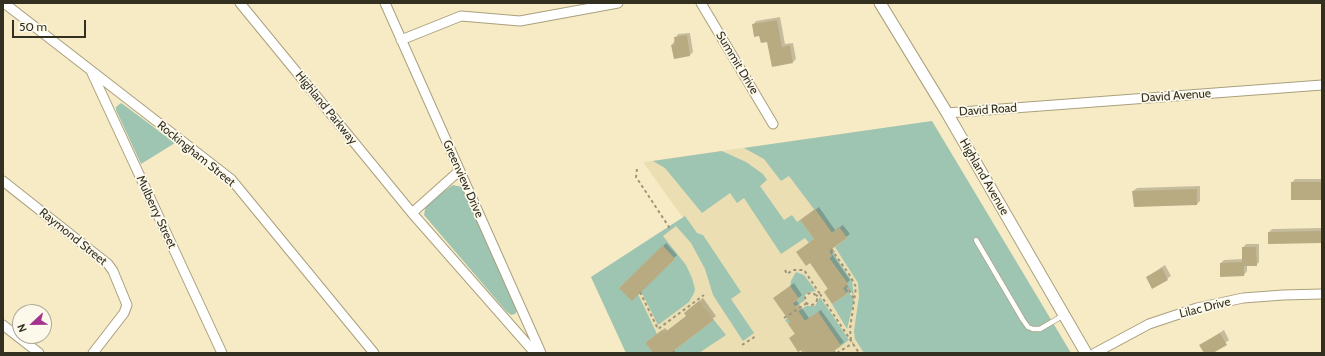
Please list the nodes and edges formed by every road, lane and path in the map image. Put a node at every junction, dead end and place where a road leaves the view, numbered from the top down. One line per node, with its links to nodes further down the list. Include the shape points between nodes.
1 (4, 3): 8 (street, Rockingham Street)
2 (240, 3): 16 (street, Highland Parkway)
3 (618, 3): 7 (street, via 526,20 461,16)
4 (701, 3): 12 (street, Summit Drive)
5 (880, 3): 11 (street, Highland Avenue)
6 (385, 4): 7 (street, Greenview Drive)
7 (401, 40): 14 (street, Greenview Drive)
8 (91, 72): 38 (street, Mulberry Street); 39 (street, Rockingham Street, via 231,179)
9 (1322, 85): 10 (street, David Avenue)
10 (1030, 107): 11 (street, David Road)
11 (947, 113): 29 (street, Highland Avenue)
12 (773, 124)
13 (637, 169): 17 (path, via 636,178)
14 (459, 171): 16 (street); 41 (street, Greenview Drive)
15 (3, 181): 37 (street, Raymond Street, via 108,264 113,271 127,305 124,313)
16 (412, 213): 40 (street, Highland Parkway)
17 (671, 230)
18 (976, 240): 29 (lane, via 1028,327 1040,329)
19 (832, 249): 27 (path, via 856,287)
20 (785, 270): 23 (path, via 787,274 793,270 804,270)
21 (846, 285): 27 (path)
22 (640, 292): 25 (path, via 658,329)
23 (820, 294): 26 (path); 33 (path)
24 (1322, 294): 44 (street, Lilac Drive, via 1243,298 1197,308 1149,324)
25 (704, 295)
26 (816, 296): 28 (path, via 808,295); 28 (path, via 816,304)
27 (855, 300): 33 (path, via 850,322)
28 (807, 303): 30 (path)
29 (1064, 315): 43 (street, Highland Avenue)
30 (784, 318)
31 (3, 325): 36 (street)
32 (756, 336): 34 (path)
33 (852, 342): 35 (path); 42 (path)
34 (742, 345)
35 (836, 352)
36 (39, 353)
37 (93, 353)
38 (222, 353)
39 (374, 353)
40 (535, 353)
41 (540, 353)
42 (859, 353)
43 (1086, 353)
44 (1095, 353)

